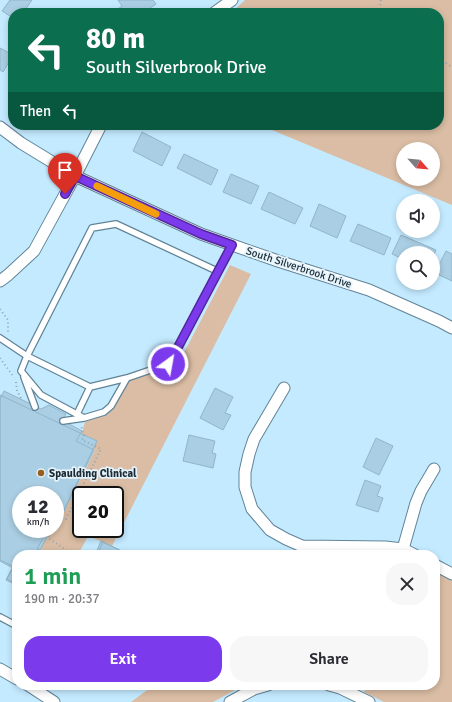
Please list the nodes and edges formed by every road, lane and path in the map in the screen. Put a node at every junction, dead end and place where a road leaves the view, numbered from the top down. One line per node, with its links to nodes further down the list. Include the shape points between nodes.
1 (232, 0): 2 (street)
2 (221, 8)
3 (0, 127): 5 (street, South Silverbrook Drive)
4 (98, 130): 5 (street)
5 (75, 176): 6 (street, South Silverbrook Drive, via 201,234); 8 (street, via 34,251)
6 (232, 245): 7 (lane); 10 (street, South Silverbrook Drive, via 370,290)
7 (217, 271): 13 (lane, via 116,224 92,228); 16 (lane, via 168,364)
8 (0, 281)
9 (0, 309): 12 (path, via 8,320)
10 (452, 328)
11 (0, 338): 12 (lane)
12 (6, 342): 13 (lane)
13 (27, 356): 15 (lane); 17 (lane)
14 (0, 358): 19 (path, via 16,380 17,391)
15 (21, 371): 20 (lane); 21 (lane, via 41,395)
16 (127, 378): 17 (lane); 21 (lane, via 111,406 104,412)
17 (90, 387): 21 (lane)
18 (284, 388): 26 (street, via 254,439 249,454 245,487 252,509 270,530 302,546)
19 (22, 400)
20 (35, 406)
21 (80, 417): 22 (lane); 24 (path, via 84,436 82,440 101,449 66,519)
22 (63, 421)
23 (434, 469): 26 (street, via 416,503)
24 (64, 518)
25 (48, 538): 27 (path)
26 (403, 549)
27 (66, 550)
28 (440, 568): 29 (street)
29 (452, 574)
30 (0, 617): 31 (lane)
31 (12, 623)
32 (0, 669): 33 (street)
33 (12, 676)
34 (36, 690): 38 (street)
35 (42, 690): 38 (lane)
36 (252, 690): 40 (street)
37 (344, 690): 41 (street)
38 (39, 692): 39 (street)
39 (54, 702)
40 (230, 702)
41 (369, 702)

